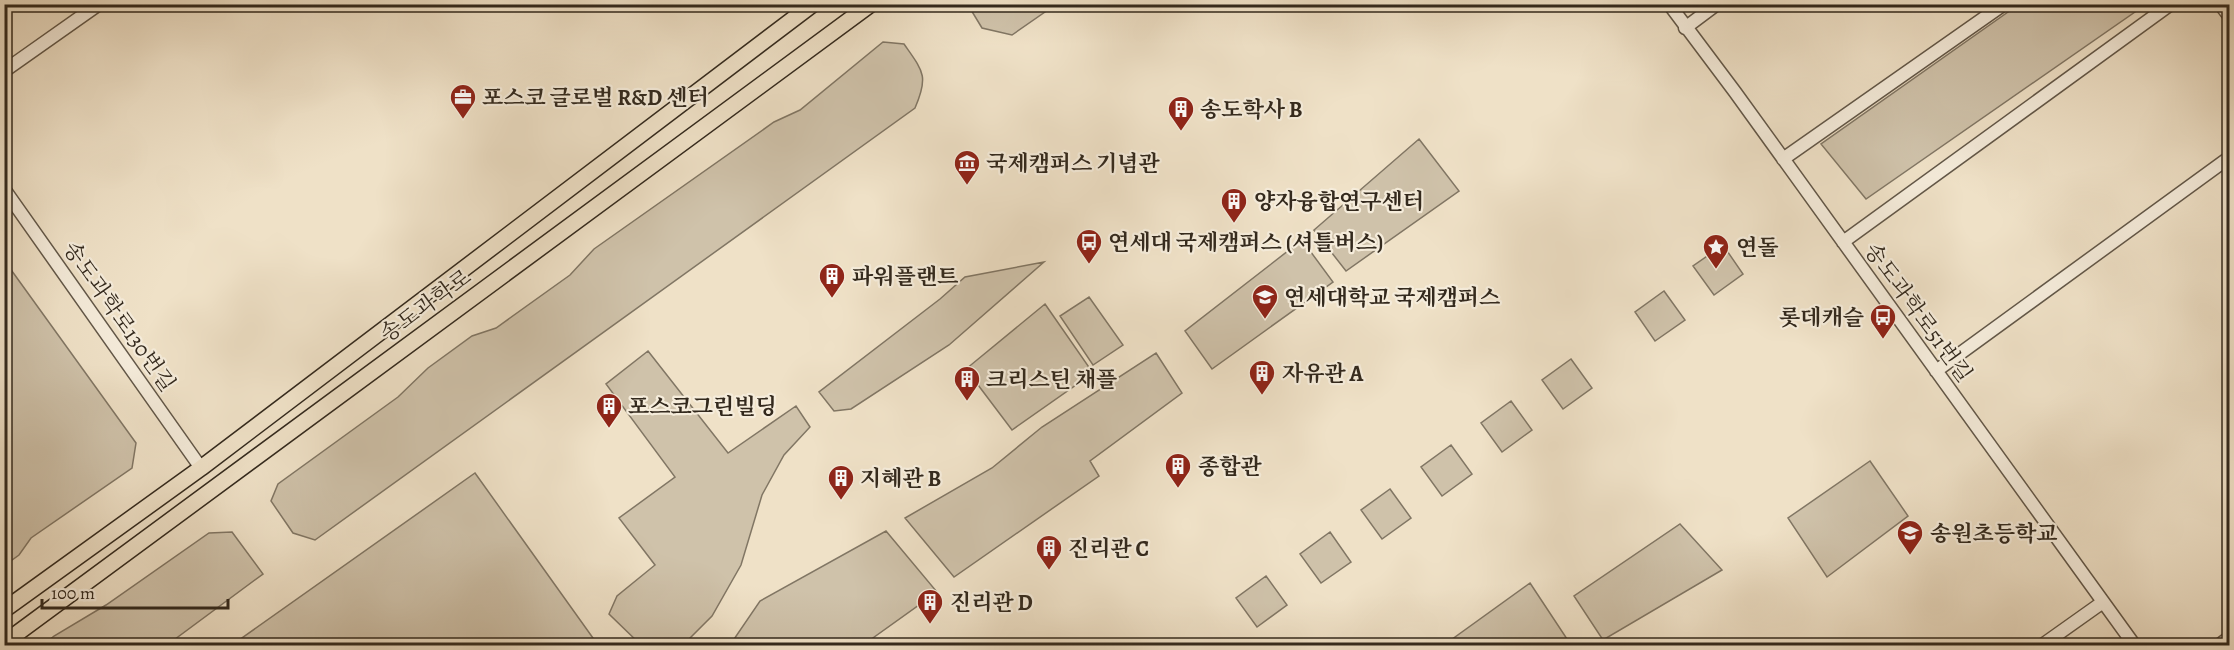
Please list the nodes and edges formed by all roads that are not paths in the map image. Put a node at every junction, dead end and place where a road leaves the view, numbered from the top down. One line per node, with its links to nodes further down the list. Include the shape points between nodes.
1 (99, 4): 11 (street)
2 (813, 4): 17 (main road, 송도과학로)
3 (871, 4): 21 (main road, 송도과학로)
4 (1669, 4): 10 (street, 송도과학로51번길)
5 (1717, 4): 10 (street)
6 (2004, 4): 13 (street)
7 (2171, 4): 15 (street)
8 (2220, 4): 9 (street)
9 (2229, 17)
10 (1686, 28): 13 (street, 송도과학로51번길)
11 (4, 70)
12 (2229, 157): 16 (street)
13 (1783, 159): 15 (street, 송도과학로51번길)
14 (4, 189): 17 (street, 송도과학로130번길)
15 (1843, 242): 16 (street, 송도과학로51번길)
16 (1936, 372): 18 (street, 송도과학로51번길)
17 (201, 468): 19 (main road, 송도과학로)
18 (2103, 602): 22 (street); 23 (street, 송도과학로51번길)
19 (4, 610)
20 (2229, 637): 24 (street)
21 (4, 643)
22 (2041, 645)
23 (2135, 645)
24 (2218, 645)

